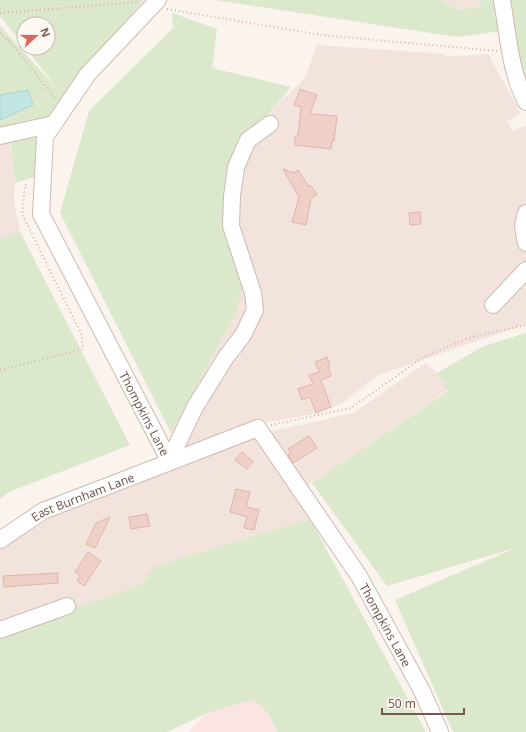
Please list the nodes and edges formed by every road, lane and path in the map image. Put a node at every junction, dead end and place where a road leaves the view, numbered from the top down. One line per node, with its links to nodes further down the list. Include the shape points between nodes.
1 (502, 0): 5 (street)
2 (150, 3): 3 (path); 5 (path, via 320,35); 7 (street, Thompkins Lane, via 88,74)
3 (0, 13)
4 (0, 33): 7 (path, via 12,43)
5 (510, 52): 6 (street, via 521,93)
6 (526, 102)
7 (64, 109): 8 (street, Thompkins Lane)
8 (54, 124): 10 (street); 11 (street, Thompkins Lane, via 45,137)
9 (270, 124): 19 (street, via 248,140 236,167 232,196 232,226 253,293 255,310 243,336 226,357 195,407)
10 (0, 136)
11 (43, 181): 17 (path, via 25,185 22,214 81,333 83,349); 19 (street, Thompkins Lane, via 41,214)
12 (526, 213): 13 (street, via 523,226)
13 (526, 243)
14 (526, 270): 15 (street)
15 (493, 306)
16 (526, 325): 18 (path, via 468,338 422,358 351,408)
17 (0, 370)
18 (258, 428): 19 (street, Thompkins Lane); 23 (street, Thompkins Lane, via 359,576 422,691)
19 (170, 461): 20 (street, East Burnham Lane, via 43,511)
20 (0, 540)
21 (67, 606): 22 (street)
22 (0, 630)
23 (440, 732)

